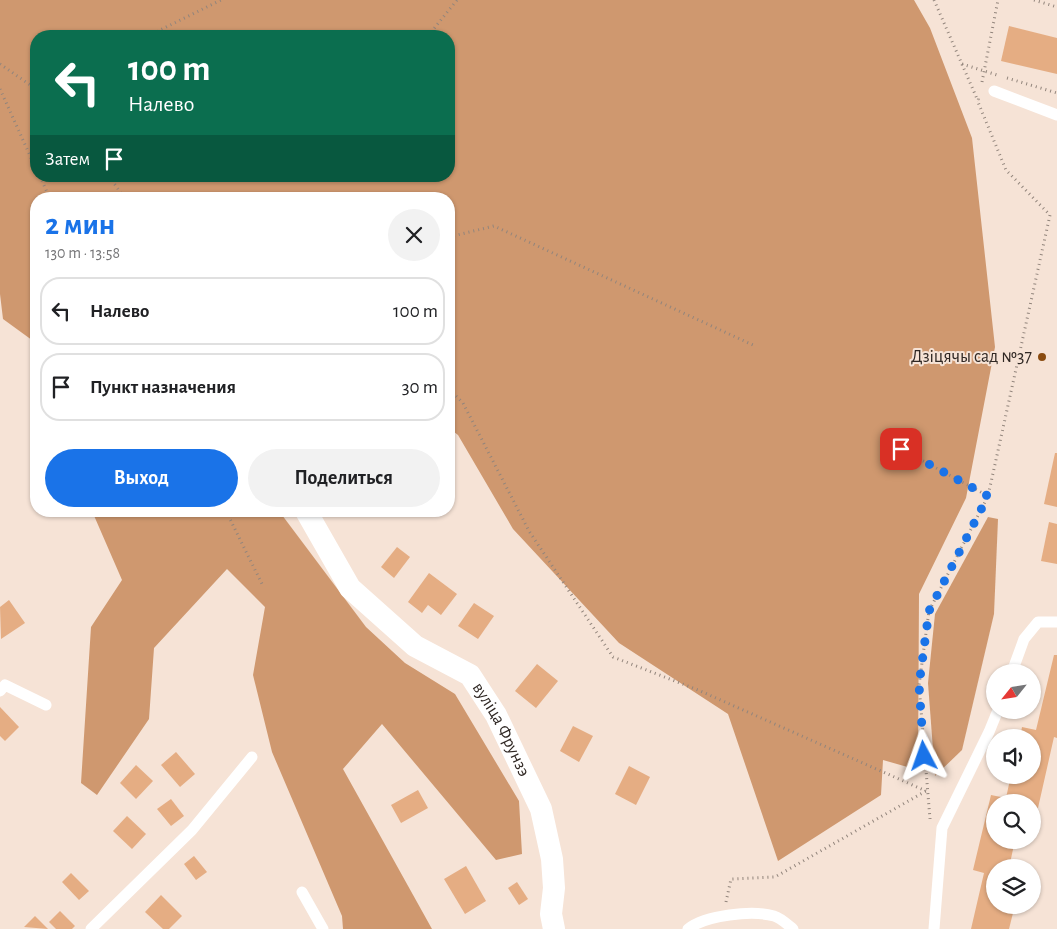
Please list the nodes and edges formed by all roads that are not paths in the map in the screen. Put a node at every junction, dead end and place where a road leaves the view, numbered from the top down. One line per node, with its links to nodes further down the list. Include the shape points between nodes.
1 (994, 91): 2 (lane)
2 (1057, 115)
3 (309, 517): 13 (street, вуліца Фрунзэ, via 350,588 415,646 470,674 496,715 541,809 552,859 554,888 551,914)
4 (1057, 622): 5 (lane, via 1038,622 1024,639)
5 (1015, 664)
6 (0, 691): 7 (lane, via 5,686)
7 (46, 705)
8 (995, 719): 16 (lane, via 942,828)
9 (252, 757): 11 (lane, via 192,830)
10 (302, 892): 12 (lane)
11 (91, 929)
12 (323, 929)
13 (554, 929)
14 (688, 929): 15 (lane, via 723,916 755,913 776,916)
15 (793, 929)
16 (934, 929)

